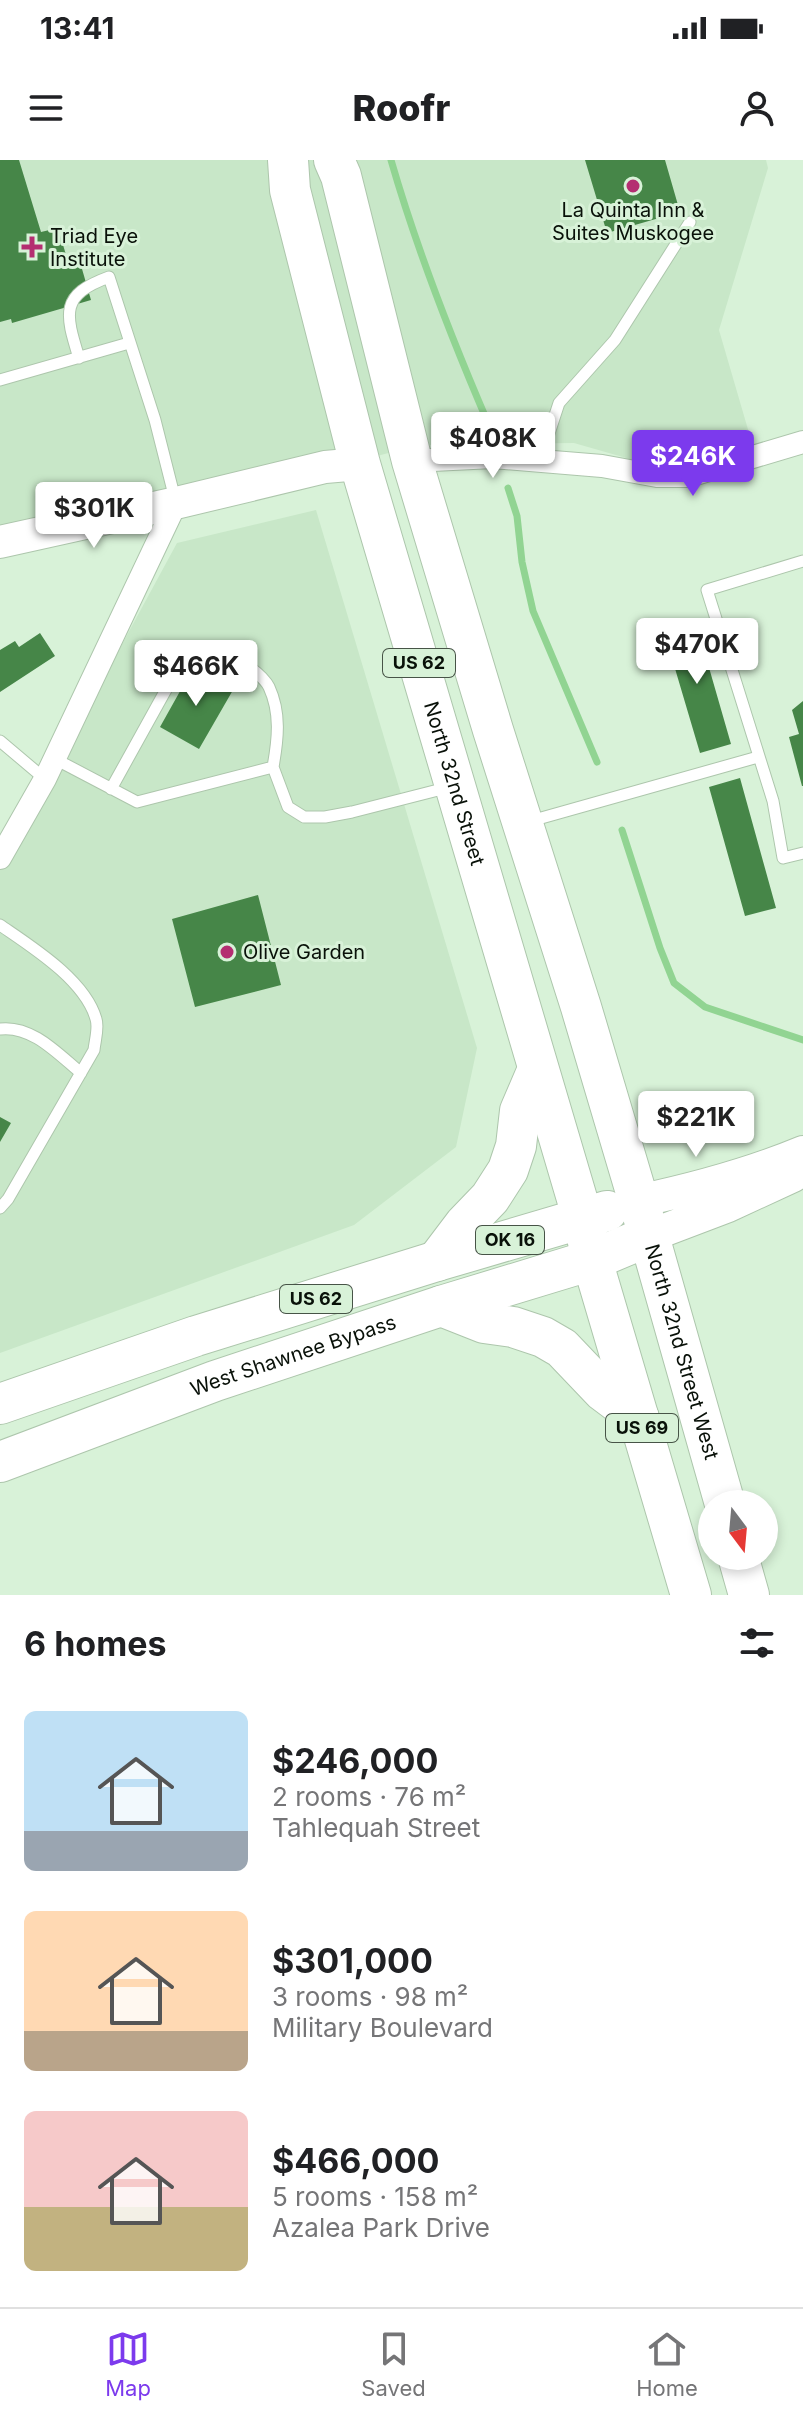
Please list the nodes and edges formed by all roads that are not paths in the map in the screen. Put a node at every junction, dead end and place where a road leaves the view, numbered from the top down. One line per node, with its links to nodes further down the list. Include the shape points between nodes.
1 (288, 160): 10 (highway, North 32nd Street / US 62, via 290,190)
2 (334, 160): 8 (highway, US 62)
3 (690, 222): 9 (lane, via 615,340 559,403)
4 (129, 343): 5 (lane); 5 (lane, via 109,277 75,295 68,315); 11 (lane)
5 (79, 358): 6 (lane)
6 (0, 380)
7 (803, 442): 9 (street, via 689,476)
8 (412, 461): 9 (street, via 493,457); 10 (highway); 20 (highway, US 62)
9 (540, 462)
10 (360, 464): 11 (street, via 325,467); 18 (highway, North 32nd Street / US 62)
11 (176, 503): 12 (street); 17 (street)
12 (0, 542)
13 (803, 561): 15 (lane, via 707,590)
14 (0, 741): 17 (lane)
15 (758, 757): 20 (lane); 21 (lane, via 783,858)
16 (273, 767): 18 (lane, via 288,807 304,817 352,812); 19 (lane, via 137,802); 19 (lane, via 279,731 267,683 216,648 201,647 188,654)
17 (50, 769): 19 (lane); 22 (street)
18 (455, 786): 25 (highway, North 32nd Street / US 62)
19 (111, 789)
20 (522, 824): 30 (highway, US 62)
21 (803, 853)
22 (0, 858)
23 (0, 925): 26 (lane, via 71,980 88,1001 97,1022 94,1050)
24 (0, 1029): 26 (lane, via 18,1029 42,1041)
25 (538, 1069): 31 (highway, North 32nd Street / US 62); 33 (highway, via 520,1111 508,1170)
26 (81, 1073): 29 (lane)
27 (803, 1152): 30 (street, via 687,1190)
28 (803, 1171): 30 (street, via 728,1206)
29 (0, 1208)
30 (643, 1218): 31 (highway); 32 (highway, US 62); 38 (highway, North 32nd Street West / US 69)
31 (583, 1219): 32 (highway, US 69); 33 (highway, OK 16)
32 (592, 1260): 34 (highway, West Shawnee Bypass / US 62); 36 (highway, US 69)
33 (437, 1261): 35 (highway, US 62)
34 (441, 1306): 36 (highway, via 543,1337); 37 (highway, West Shawnee Bypass / US 62, via 215,1381)
35 (4, 1398)
36 (639, 1418): 40 (highway, US 69)
37 (0, 1462)
38 (721, 1490)
39 (742, 1570): 41 (highway)
40 (691, 1595)
41 (749, 1595)

